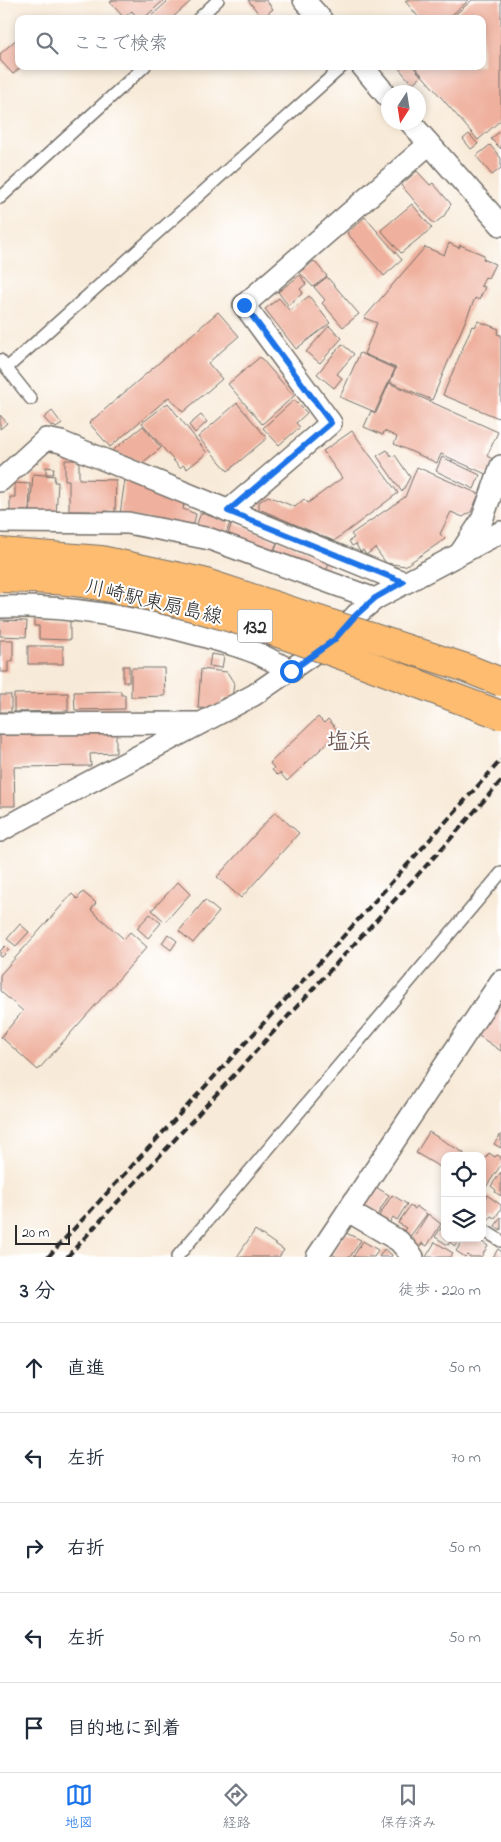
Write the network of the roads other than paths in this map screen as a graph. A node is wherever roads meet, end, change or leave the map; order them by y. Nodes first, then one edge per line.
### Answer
1 (218, 0) edge
2 (304, 0) edge
3 (202, 15) edge
4 (317, 15) edge
5 (141, 70) edge
6 (338, 70) edge
7 (365, 70) edge
8 (381, 89) edge
9 (417, 130) edge
10 (429, 144) junction
11 (0, 198) edge
12 (501, 225) edge
13 (3, 364) edge
14 (31, 400) dead end
15 (501, 466) edge
16 (0, 481) edge
17 (228, 511) junction
18 (0, 522) edge
19 (501, 532) edge
20 (0, 552) edge
21 (461, 553) junction
22 (0, 578) edge
23 (403, 582) junction
24 (375, 598) junction
25 (0, 607) edge
26 (291, 671) junction
27 (501, 682) edge
28 (501, 715) edge
29 (200, 723) junction
30 (0, 724) edge
31 (0, 831) edge
32 (501, 873) edge
33 (501, 981) edge
34 (348, 1211) junction
35 (486, 1232) edge
36 (501, 1241) edge
37 (177, 1257) edge
38 (317, 1257) edge
39 (413, 1257) edge

1 - 3 lane
2 - 4 street
5 - 11 lane
6 - 13 lane
7 - 8 street
9 - 10 street
10 - 12 street
10 - 17 street
13 - 14 lane
15 - 21 street
16 - 17 street
17 - 23 street
18 - 24 street
19 - 21 street
20 - 27 highway, 川崎駅東扇島線 / 132, bridge
21 - 23 street
22 - 28 highway, 川崎駅東扇島線 / 132, bridge
23 - 24 street
24 - 26 street
25 - 26 street
26 - 29 street
29 - 30 street
29 - 31 street
32 - 37 lane
33 - 34 street
34 - 38 street
34 - 39 street
35 - 36 lane

